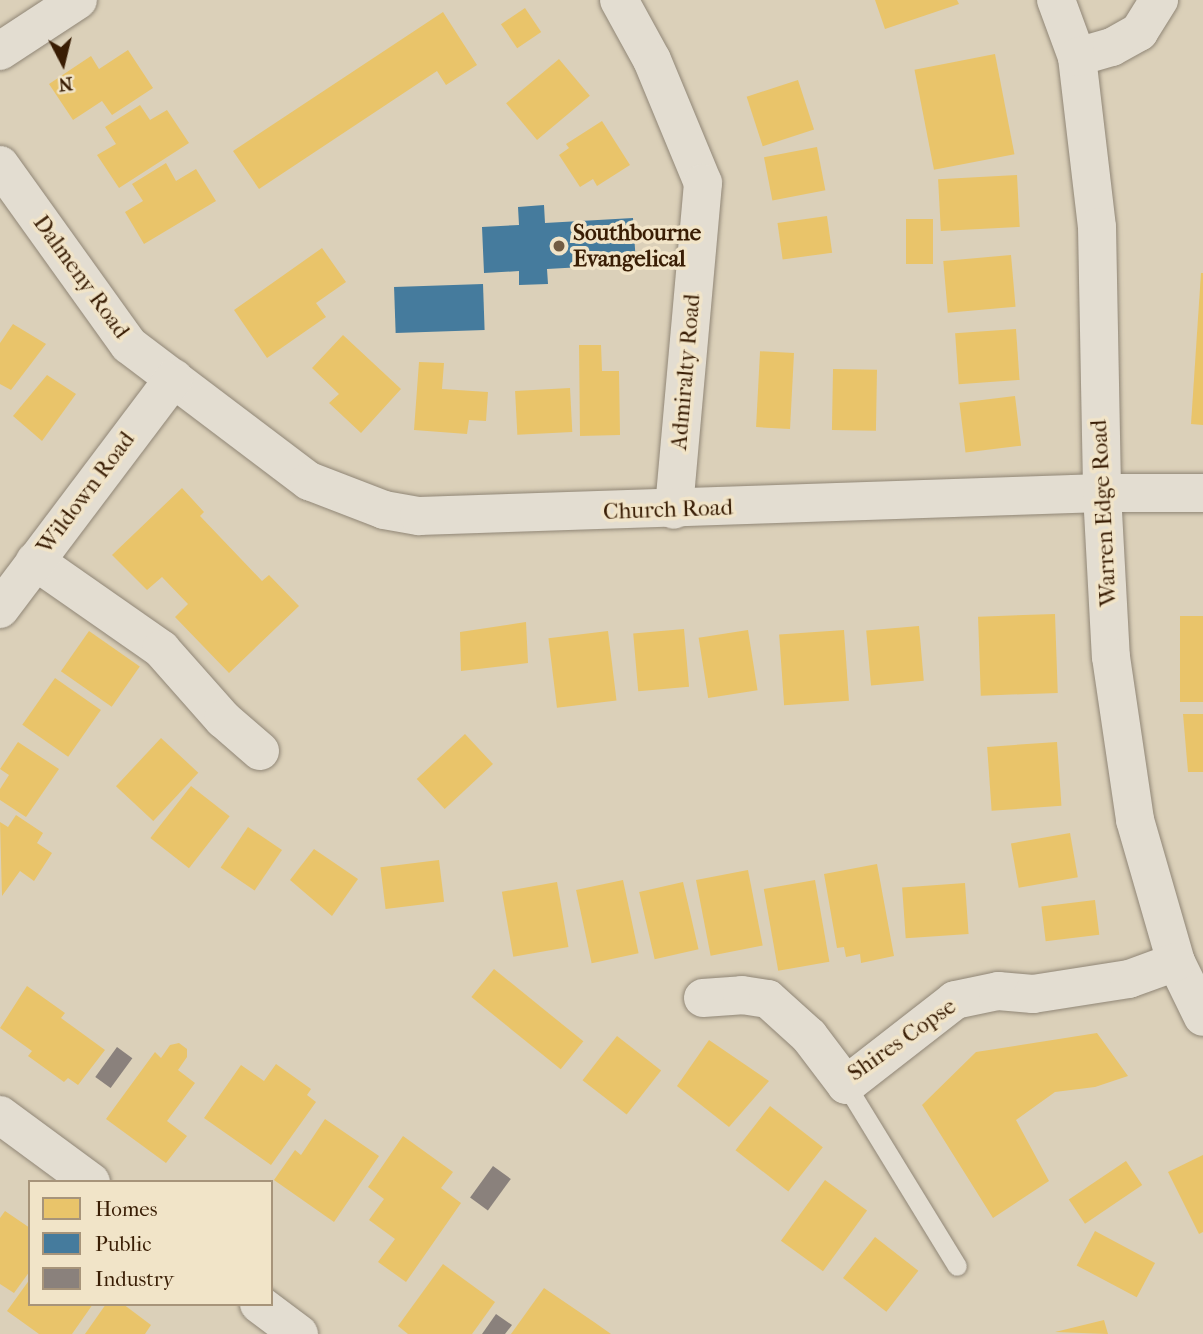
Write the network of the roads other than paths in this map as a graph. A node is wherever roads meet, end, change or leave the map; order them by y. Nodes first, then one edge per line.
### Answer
1 (78, 0) edge
2 (619, 0) edge
3 (1056, 0) edge
4 (1158, 0) edge
5 (0, 51) edge
6 (1077, 57) junction
7 (0, 165) edge
8 (174, 378) junction
9 (1102, 493) junction
10 (1203, 493) edge
11 (674, 510) junction
12 (35, 561) junction
13 (0, 609) edge
14 (260, 751) dead end
15 (1176, 962) junction
16 (703, 998) dead end
17 (1203, 1017) edge
18 (846, 1085) junction
19 (0, 1115) edge
20 (88, 1180) edge
21 (957, 1266) dead end
22 (262, 1306) edge
23 (299, 1334) edge

1 - 5 street
2 - 11 street, Admiralty Road
3 - 6 street, Warren Edge Road
4 - 6 street
6 - 9 street, Warren Edge Road
7 - 8 street, Dalmeny Road
8 - 11 street, Church Road
8 - 12 street, Wildown Road
9 - 10 street, Church Road
9 - 11 street, Church Road
9 - 15 street, Warren Edge Road
12 - 13 street, Wildown Road
12 - 14 street
15 - 17 street, Warren Edge Road
15 - 18 street, Shires Copse
16 - 18 street, Shires Copse
18 - 21 lane
19 - 20 street
22 - 23 street

